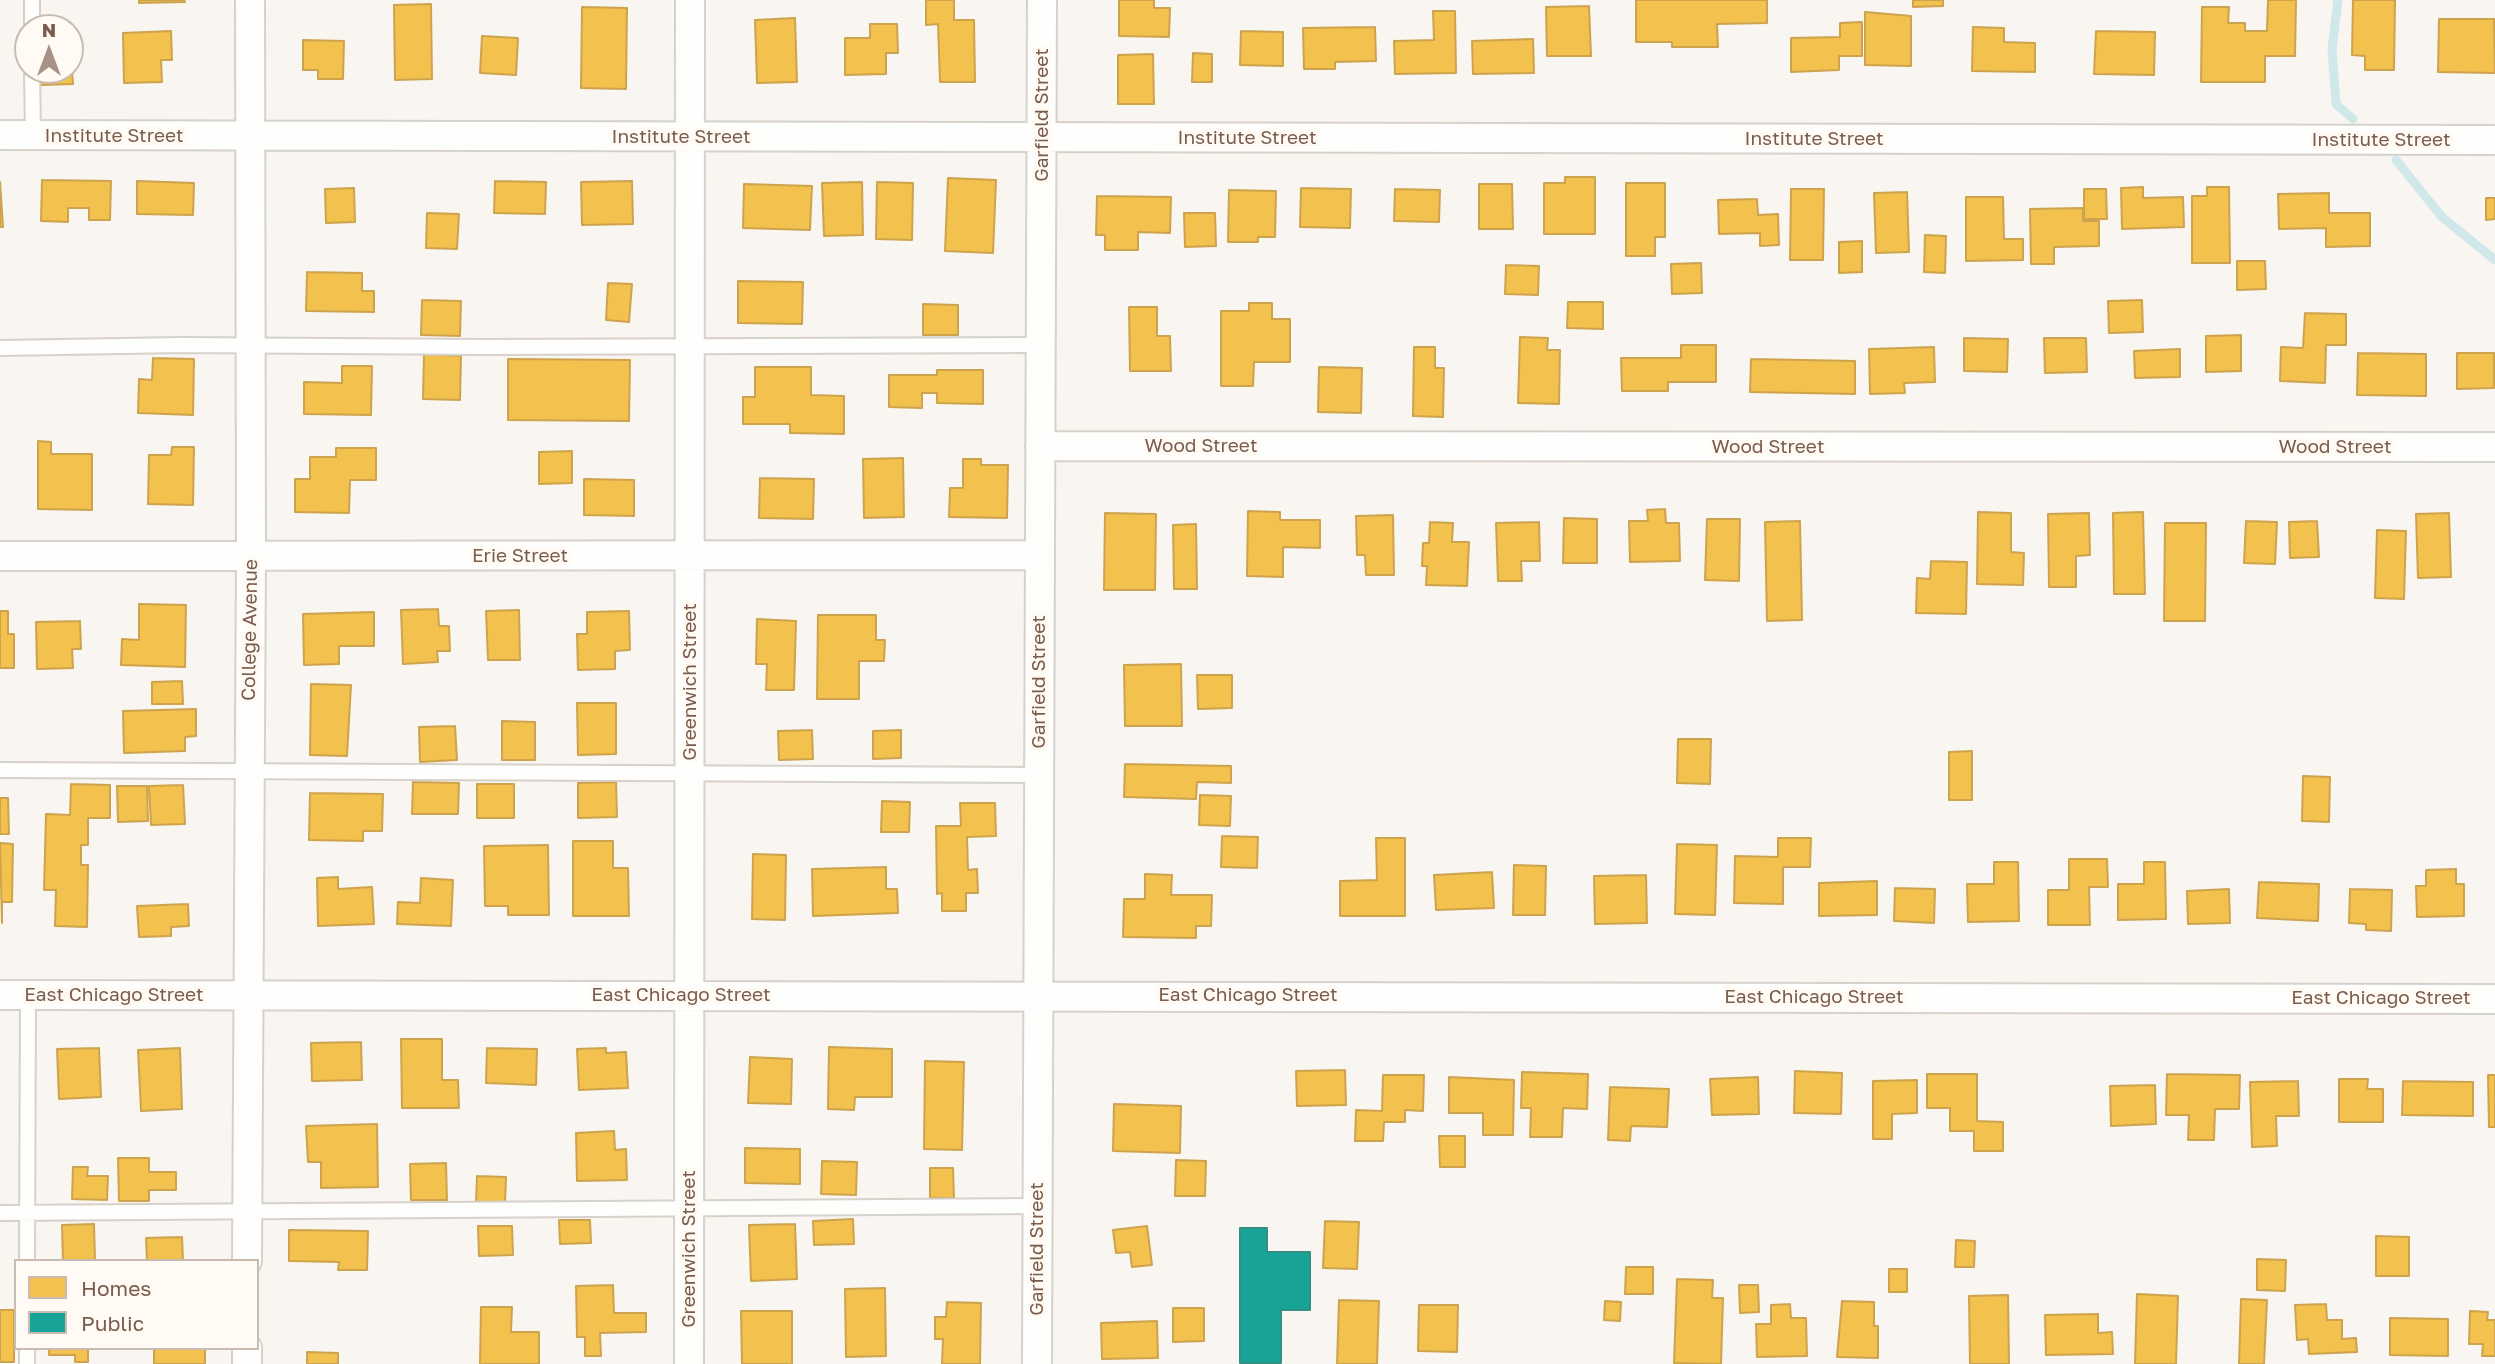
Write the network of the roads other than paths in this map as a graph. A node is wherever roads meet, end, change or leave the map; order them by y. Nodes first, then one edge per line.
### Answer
1 (250, 0) edge
2 (690, 0) edge
3 (1042, 0) edge
4 (32, 84) edge
5 (0, 135) edge
6 (33, 135) junction
7 (251, 136) junction
8 (690, 137) junction
9 (1041, 137) junction
10 (2495, 140) edge
11 (1041, 345) junction
12 (251, 346) junction
13 (690, 346) junction
14 (0, 348) edge
15 (1040, 446) junction
16 (2495, 447) edge
17 (690, 555) junction
18 (1040, 555) junction
19 (0, 556) edge
20 (251, 556) junction
21 (0, 770) edge
22 (248, 770) junction
23 (690, 774) junction
24 (1039, 775) junction
25 (0, 995) edge
26 (28, 995) junction
27 (249, 995) junction
28 (689, 995) junction
29 (1038, 995) junction
30 (2495, 999) edge
31 (1037, 1206) junction
32 (689, 1208) junction
33 (247, 1210) junction
34 (0, 1213) edge
35 (28, 1213) junction
36 (27, 1259) edge
37 (247, 1259) edge
38 (689, 1364) edge
39 (1037, 1364) edge

1 - 7 street, College Avenue
2 - 8 street, Greenwich Street
3 - 9 street, Garfield Street
4 - 6 lane
5 - 6 street, Institute Street
6 - 7 street, Institute Street
7 - 8 street, Institute Street
7 - 12 street, College Avenue
8 - 9 street, Institute Street
8 - 13 street, Greenwich Street
9 - 10 street, Institute Street
9 - 11 street, Garfield Street
11 - 13 lane
11 - 15 street, Garfield Street
12 - 13 lane
12 - 14 lane
12 - 20 street, College Avenue
13 - 17 street, Greenwich Street
15 - 16 street, Wood Street
15 - 18 street, Garfield Street
17 - 18 street, Erie Street
17 - 20 street, Erie Street
17 - 23 street, Greenwich Street
18 - 24 street, Garfield Street
19 - 20 street, Erie Street
20 - 22 street, College Avenue
21 - 22 lane
22 - 23 lane
22 - 27 street, College Avenue
23 - 24 lane
23 - 28 street, Greenwich Street
24 - 29 street, Garfield Street
25 - 26 street, East Chicago Street
26 - 27 street, East Chicago Street
26 - 35 lane
27 - 28 street, East Chicago Street
27 - 33 street, College Avenue
28 - 29 street, East Chicago Street
28 - 32 street, Greenwich Street
29 - 30 street, East Chicago Street
29 - 31 street, Garfield Street
31 - 32 lane
31 - 39 street, Garfield Street
32 - 33 lane
32 - 38 street, Greenwich Street
33 - 35 lane
33 - 37 street, College Avenue
34 - 35 lane
35 - 36 lane

